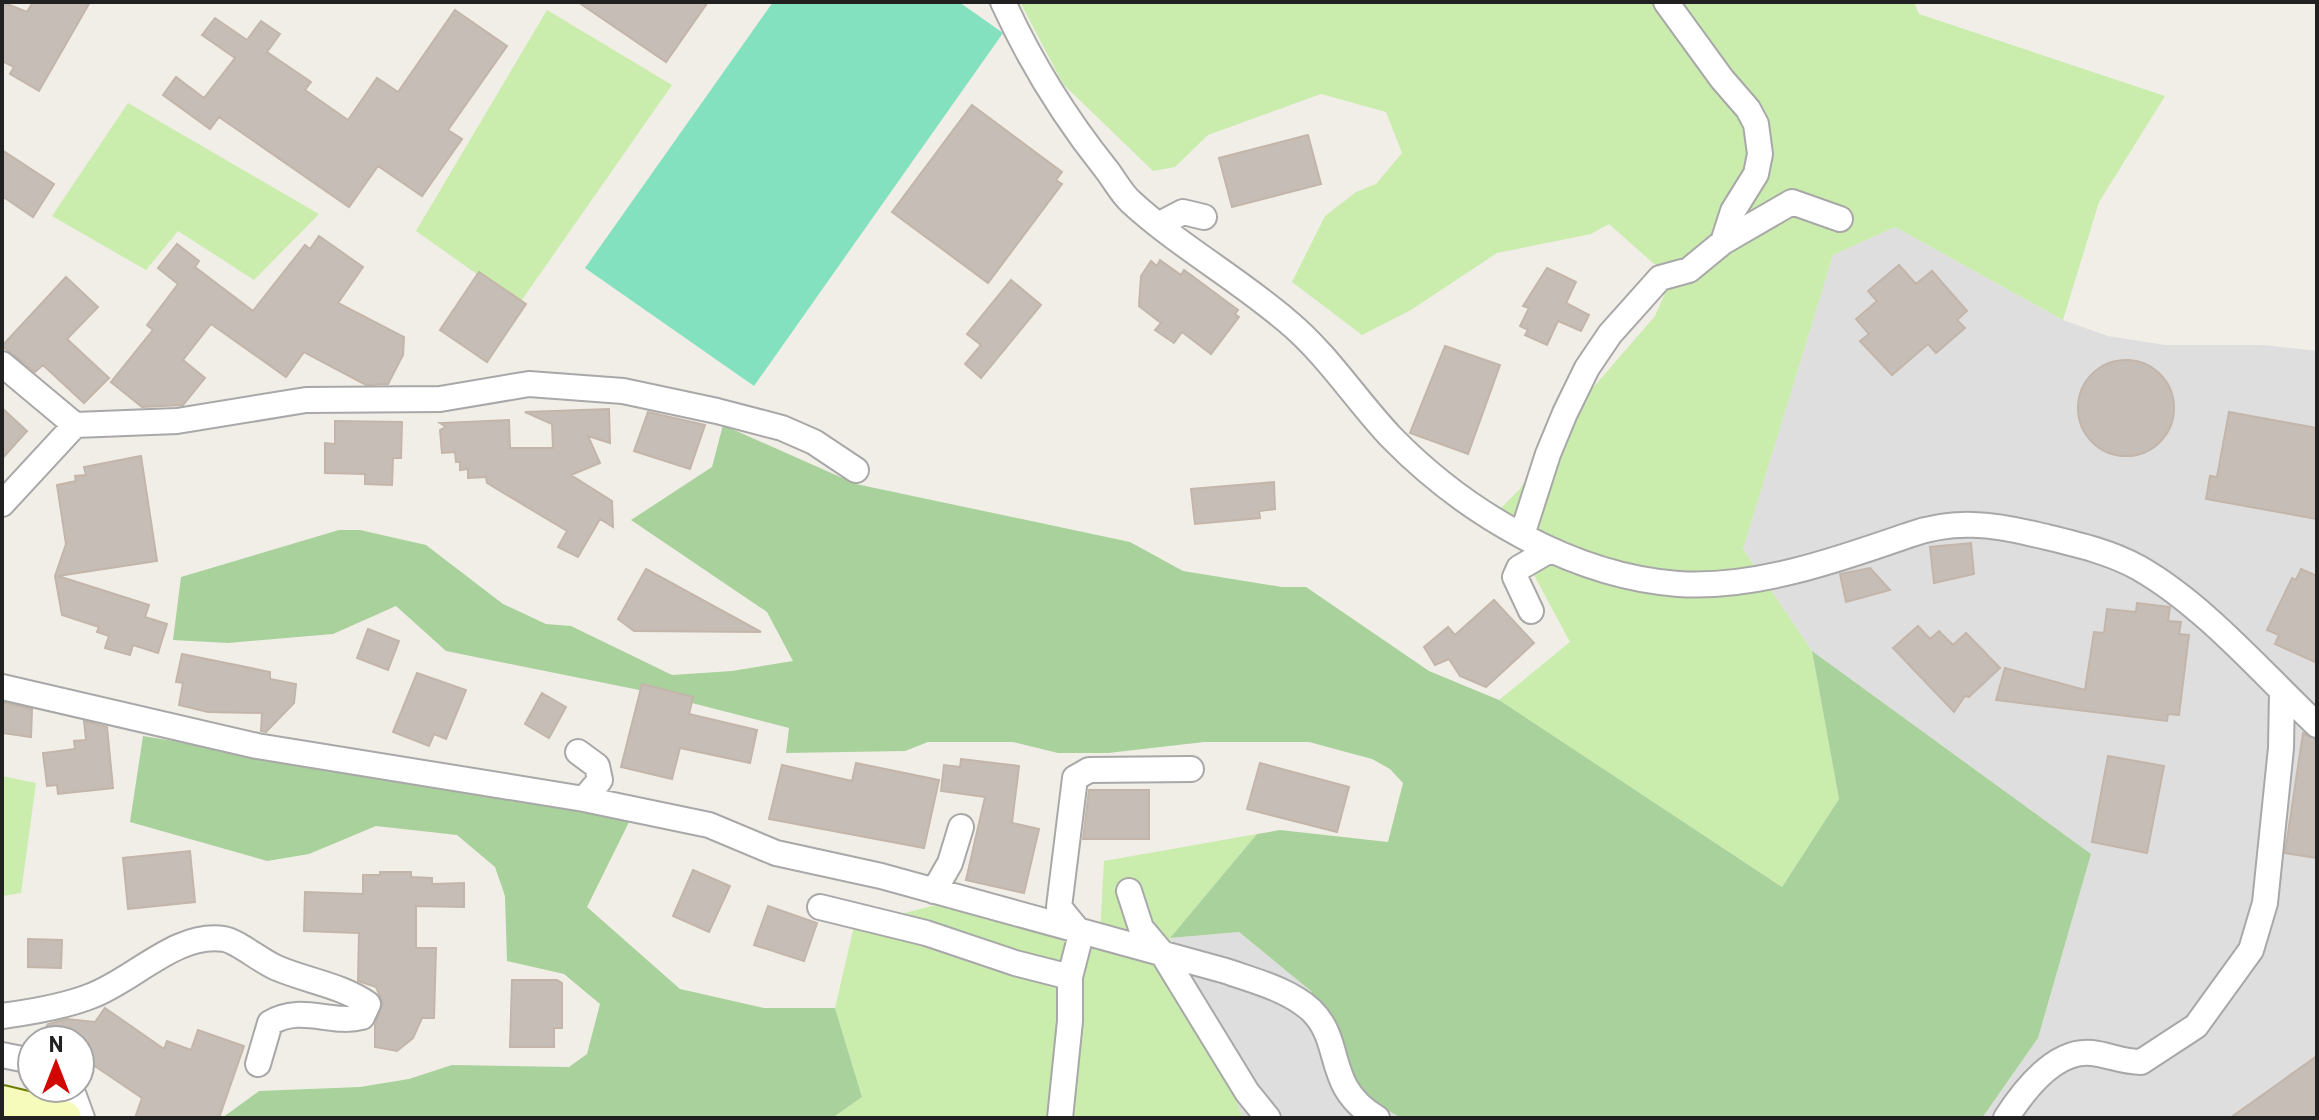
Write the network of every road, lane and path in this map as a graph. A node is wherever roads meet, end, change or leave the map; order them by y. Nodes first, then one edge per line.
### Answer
1 (1003, 2) edge
2 (1666, 2) edge
3 (1204, 217) dead end
4 (1840, 219) dead end
5 (1160, 224) junction
6 (1723, 242) junction
7 (2, 364) edge
8 (75, 425) junction
9 (856, 470) dead end
10 (2, 504) edge
11 (1522, 535) junction
12 (1550, 550) junction
13 (1531, 611) dead end
14 (2, 687) edge
15 (2282, 692) junction
16 (2317, 725) edge
17 (578, 752) dead end
18 (1191, 769) dead end
19 (584, 799) junction
20 (961, 827) dead end
21 (934, 891) junction
22 (1129, 891) dead end
23 (820, 907) dead end
24 (1081, 934) junction
25 (1162, 953) junction
26 (1070, 977) junction
27 (2, 1016) edge
28 (258, 1064) dead end
29 (2, 1103) edge
30 (64, 1118) edge
31 (1060, 1118) edge
32 (1268, 1118) edge
33 (1377, 1118) edge
34 (2006, 1118) edge

1 - 5 street
2 - 6 street
3 - 5 street
4 - 6 street
5 - 11 street
6 - 11 street
7 - 8 street
8 - 9 street
8 - 10 street
11 - 12 street
12 - 13 street
12 - 15 street
14 - 19 street
15 - 16 street
15 - 34 street
17 - 19 street
18 - 24 street
19 - 21 street
20 - 21 street
21 - 24 street
22 - 25 street
23 - 26 street
24 - 25 street
24 - 26 street
25 - 32 street
25 - 33 street
26 - 31 street
27 - 28 street
29 - 30 street

